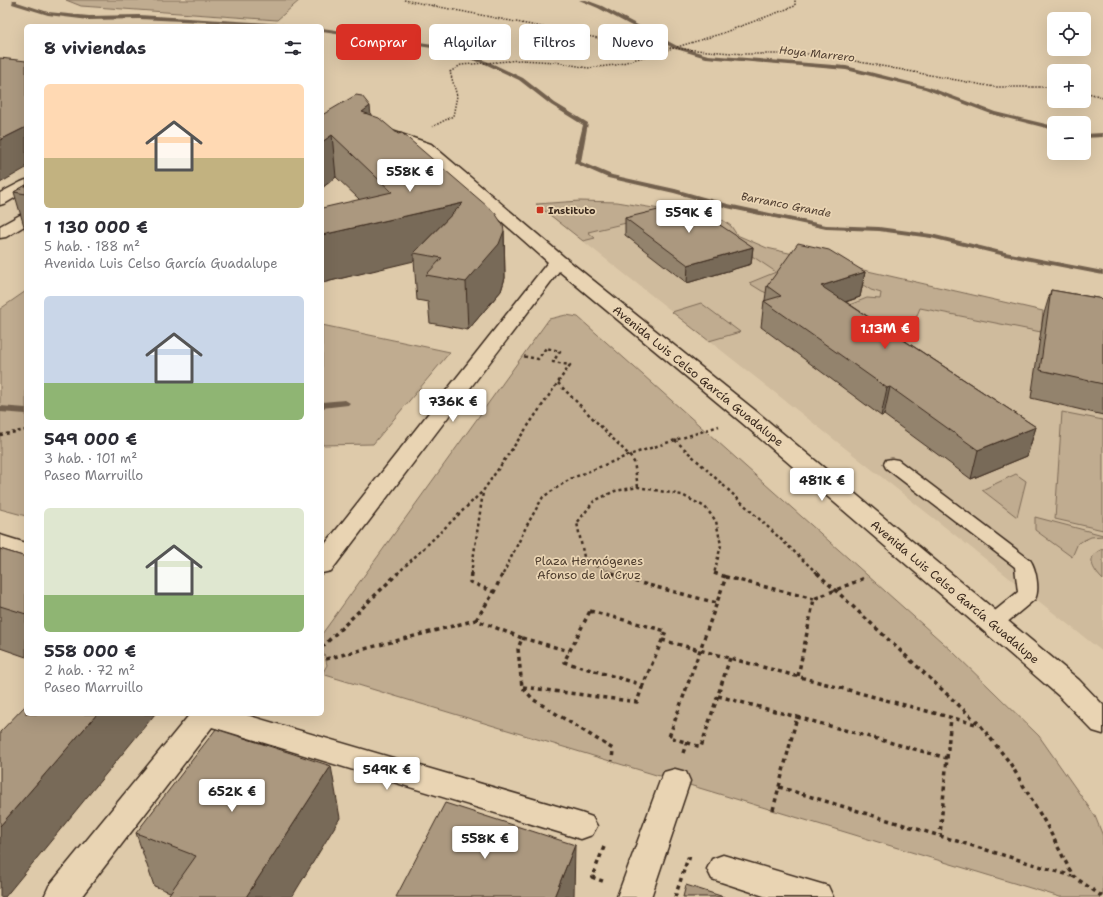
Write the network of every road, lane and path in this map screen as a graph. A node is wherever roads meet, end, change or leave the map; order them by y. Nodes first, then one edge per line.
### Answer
1 (404, 0) edge
2 (795, 0) edge
3 (675, 47) junction
4 (1047, 87) edge
5 (1091, 94) edge
6 (1103, 97) edge
7 (368, 130) edge
8 (426, 130) dead end
9 (24, 186) edge
10 (0, 200) edge
11 (24, 219) edge
12 (0, 233) edge
13 (558, 261) junction
14 (522, 356) dead end
15 (558, 383) junction
16 (749, 417) junction
17 (24, 430) edge
18 (0, 435) edge
19 (675, 440) junction
20 (629, 454) junction
21 (892, 464) dead end
22 (638, 487) junction
23 (483, 491) junction
24 (0, 543) edge
25 (24, 550) edge
26 (324, 562) edge
27 (726, 577) junction
28 (867, 577) dead end
29 (836, 590) junction
30 (494, 592) junction
31 (814, 599) junction
32 (716, 603) junction
33 (476, 620) junction
34 (992, 624) junction
35 (522, 638) junction
36 (662, 640) junction
37 (324, 645) edge
38 (699, 650) junction
39 (569, 651) junction
40 (730, 658) junction
41 (326, 659) dead end
42 (798, 676) junction
43 (643, 685) junction
44 (522, 687) junction
45 (718, 696) junction
46 (203, 716) edge
47 (212, 716) edge
48 (797, 717) junction
49 (951, 718) junction
50 (1103, 723) edge
51 (980, 725) junction
52 (947, 758) junction
53 (612, 761) dead end
54 (675, 781) dead end
55 (779, 787) junction
56 (773, 810) dead end
57 (581, 826) dead end
58 (940, 835) junction
59 (723, 869) dead end
60 (1073, 876) junction
61 (1103, 896) edge
62 (61, 897) edge
63 (634, 897) edge
64 (816, 897) edge

1 - 3 path
2 - 3 path
3 - 4 path
3 - 8 path
5 - 6 path
7 - 13 street, Avenida Luis Celso García Guadalupe
9 - 10 street
11 - 12 street
13 - 16 street, Avenida Luis Celso García Guadalupe
13 - 26 street
14 - 15 path
15 - 20 path
15 - 23 path
16 - 19 path
16 - 34 street, Avenida Luis Celso García Guadalupe
17 - 18 path
19 - 20 path
19 - 29 path
20 - 22 path
20 - 30 path
21 - 34 lane
22 - 27 path
22 - 32 path
23 - 30 path
23 - 37 path
24 - 25 street
27 - 31 path
27 - 32 path
28 - 29 path
29 - 31 path
29 - 51 path
30 - 33 path
31 - 42 path
32 - 38 path
33 - 35 path
33 - 41 path
34 - 50 street, Avenida Luis Celso García Guadalupe
35 - 39 path
35 - 44 path
36 - 38 path
36 - 39 path
36 - 43 path
38 - 40 path
38 - 45 path
39 - 43 path
40 - 42 path
40 - 45 path
42 - 49 path
43 - 44 path
44 - 53 path
45 - 48 path
46 - 62 street
47 - 57 street
48 - 52 path
48 - 55 path
49 - 51 path
49 - 52 path
51 - 60 path
52 - 58 path
54 - 63 street
55 - 56 path
55 - 58 path
58 - 60 path
59 - 64 street
60 - 61 path

